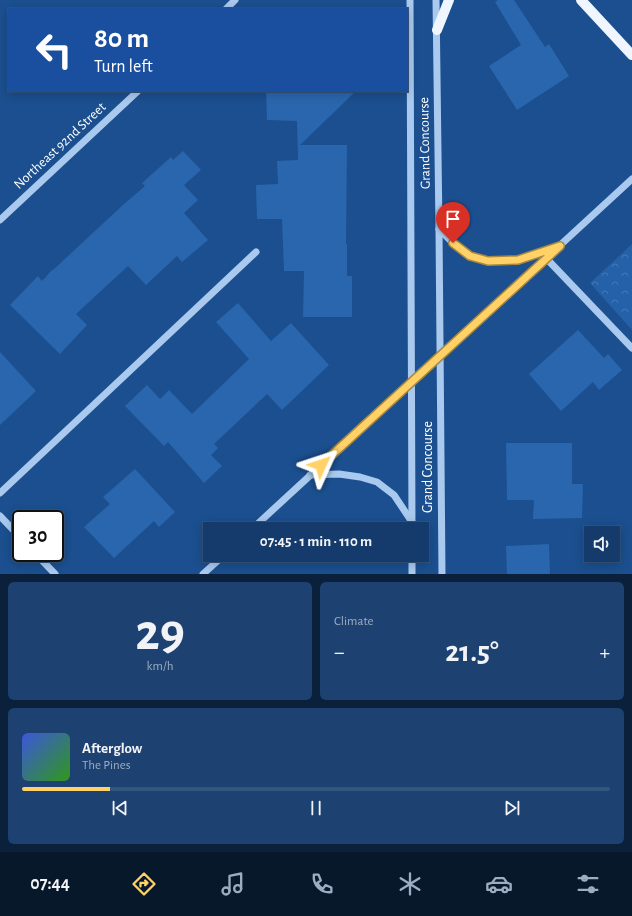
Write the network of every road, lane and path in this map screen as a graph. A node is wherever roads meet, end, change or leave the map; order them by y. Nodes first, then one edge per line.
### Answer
1 (235, 0) edge
2 (410, 0) edge
3 (436, 0) edge
4 (449, 0) edge
5 (581, 0) edge
6 (227, 8) edge
7 (437, 30) junction
8 (632, 55) edge
9 (137, 92) edge
10 (632, 179) edge
11 (0, 220) edge
12 (440, 228) junction
13 (560, 246) junction
14 (256, 252) dead end
15 (546, 258) junction
16 (632, 348) edge
17 (441, 356) junction
18 (412, 383) junction
19 (310, 475) junction
20 (0, 493) edge
21 (0, 516) edge
22 (260, 522) edge
23 (410, 522) edge
24 (412, 522) edge
25 (12, 529) edge
26 (44, 562) edge
27 (216, 562) edge
28 (412, 562) edge
29 (55, 574) edge
30 (203, 574) edge
31 (412, 574) edge
32 (442, 574) edge

1 - 6 street
2 - 18 street, Grand Concourse
3 - 7 street, Grand Concourse
4 - 7 main road
5 - 8 main road
7 - 12 street, Grand Concourse
9 - 11 street, Northeast 92nd Street
10 - 13 street
12 - 13 street
12 - 17 street, Grand Concourse
13 - 15 street
14 - 20 street
15 - 16 street
15 - 17 street
17 - 18 street
17 - 32 street, Grand Concourse
18 - 19 street
18 - 24 street, Grand Concourse
19 - 22 street
19 - 23 street
21 - 25 street
26 - 29 street
27 - 30 street
28 - 31 street

